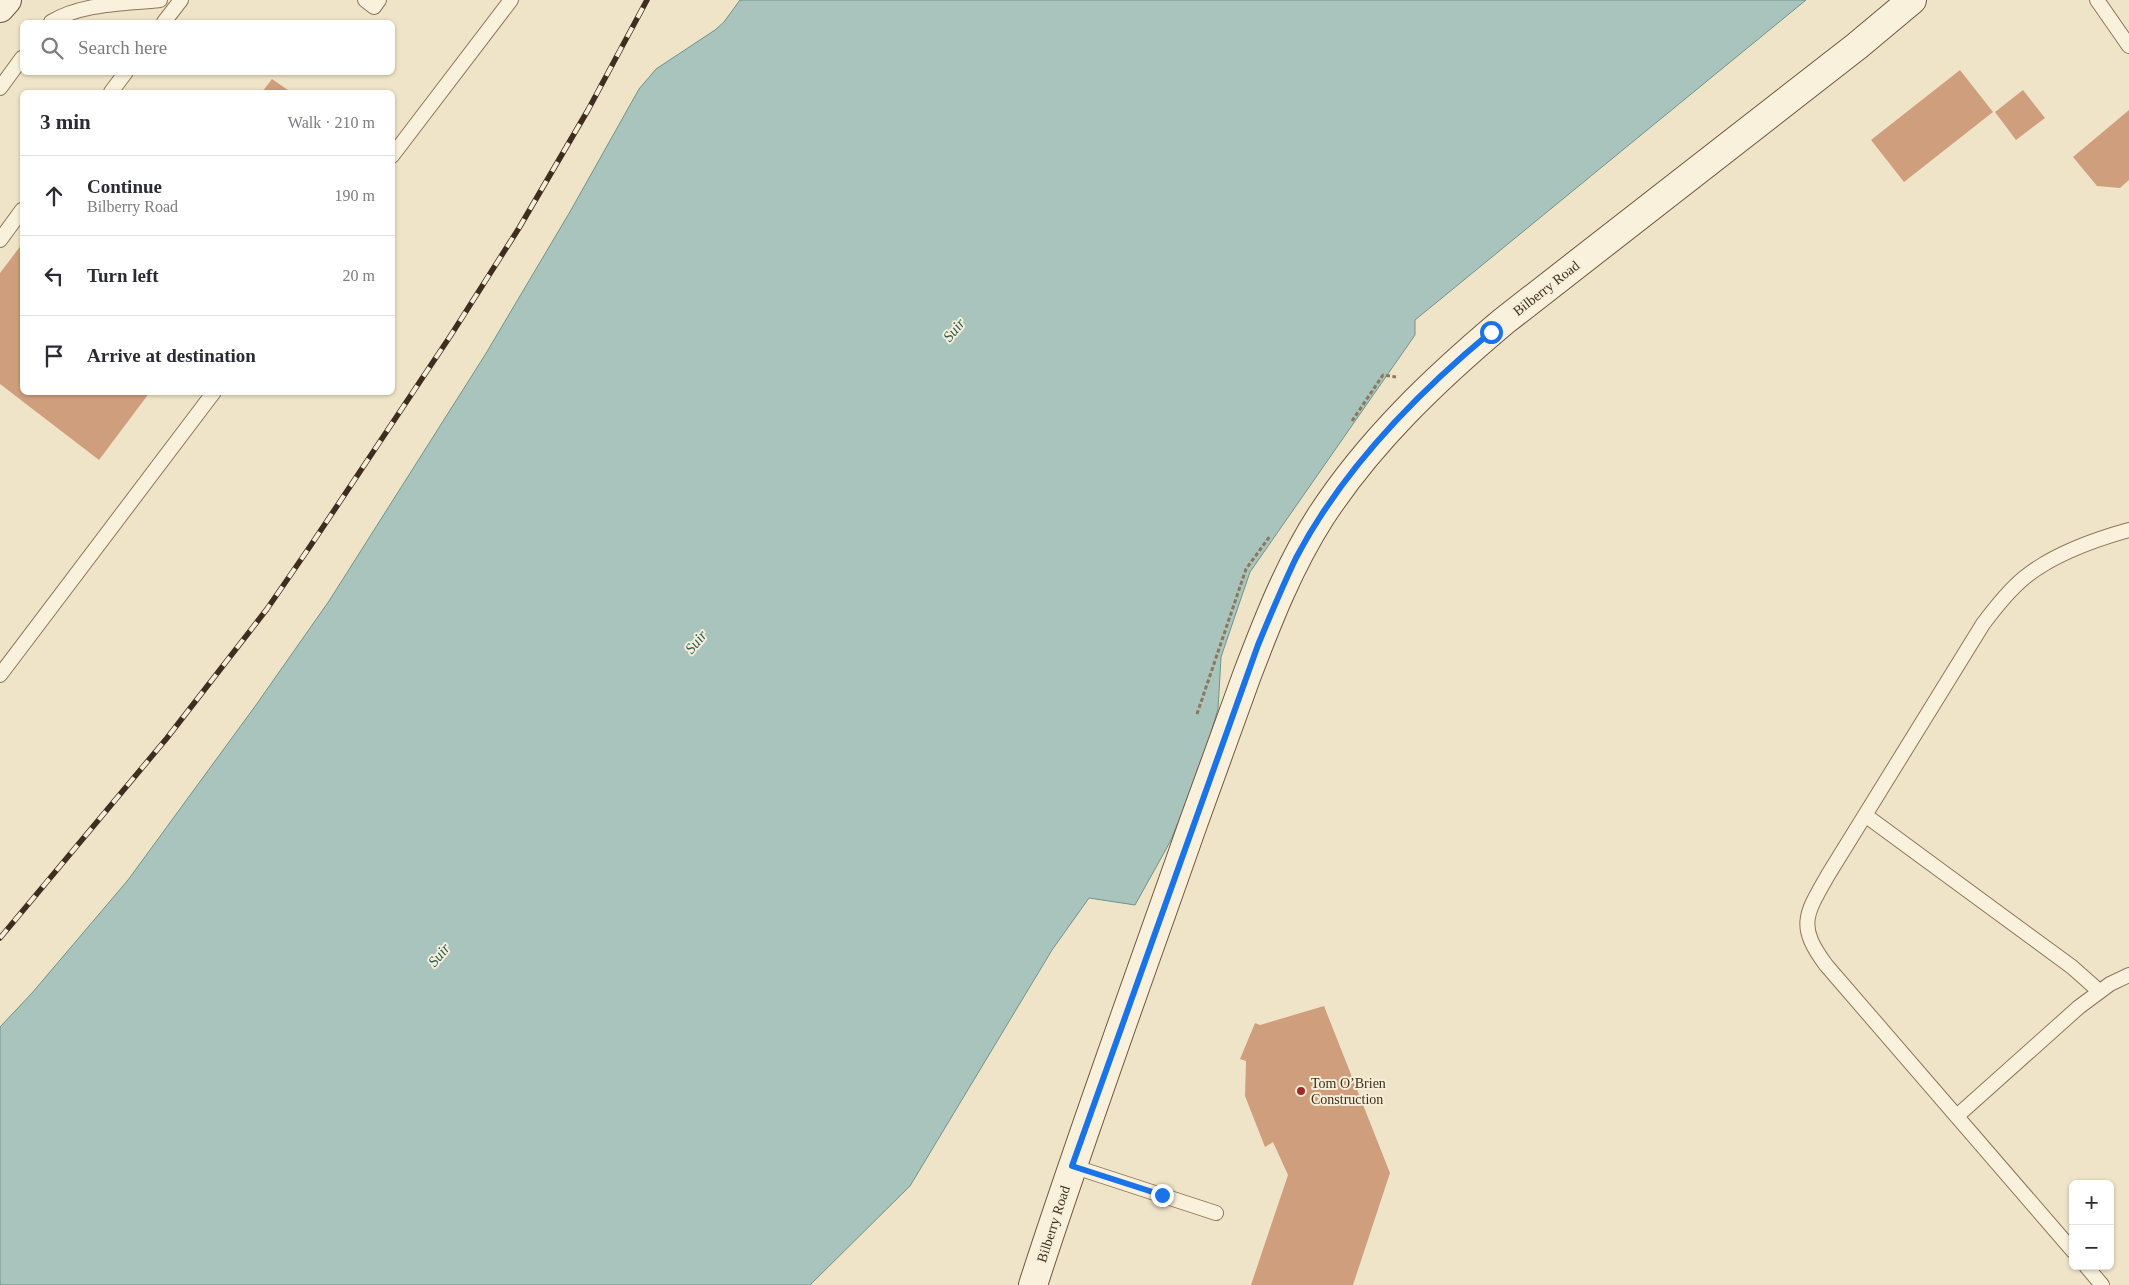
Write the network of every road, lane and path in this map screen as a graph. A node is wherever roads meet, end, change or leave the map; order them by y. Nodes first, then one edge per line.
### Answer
1 (7, 0) edge
2 (160, 0) edge
3 (181, 0) edge
4 (364, 0) edge
5 (379, 0) edge
6 (511, 0) edge
7 (1912, 0) edge
8 (2097, 0) edge
9 (0, 8) edge
10 (55, 20) edge
11 (166, 20) edge
12 (2129, 46) edge
13 (20, 61) edge
14 (124, 75) edge
15 (0, 88) edge
16 (112, 90) edge
17 (395, 152) edge
18 (20, 213) edge
19 (0, 240) edge
20 (212, 395) edge
21 (2129, 530) edge
22 (0, 675) edge
23 (1865, 815) junction
24 (2129, 975) edge
25 (2099, 991) junction
26 (1957, 1116) junction
27 (1072, 1166) junction
28 (1216, 1213) dead end
29 (2069, 1245) edge
30 (2089, 1270) edge
31 (1033, 1285) edge
32 (2102, 1285) edge

1 - 9 street
2 - 10 lane
3 - 11 lane
4 - 5 lane
6 - 17 lane
7 - 27 street, Bilberry Road
8 - 12 lane
13 - 15 lane
14 - 16 lane
18 - 19 lane
20 - 22 lane
21 - 23 lane
23 - 25 lane
23 - 26 lane
24 - 25 lane
25 - 26 lane
26 - 29 lane
27 - 28 lane
27 - 31 street, Bilberry Road
30 - 32 lane

